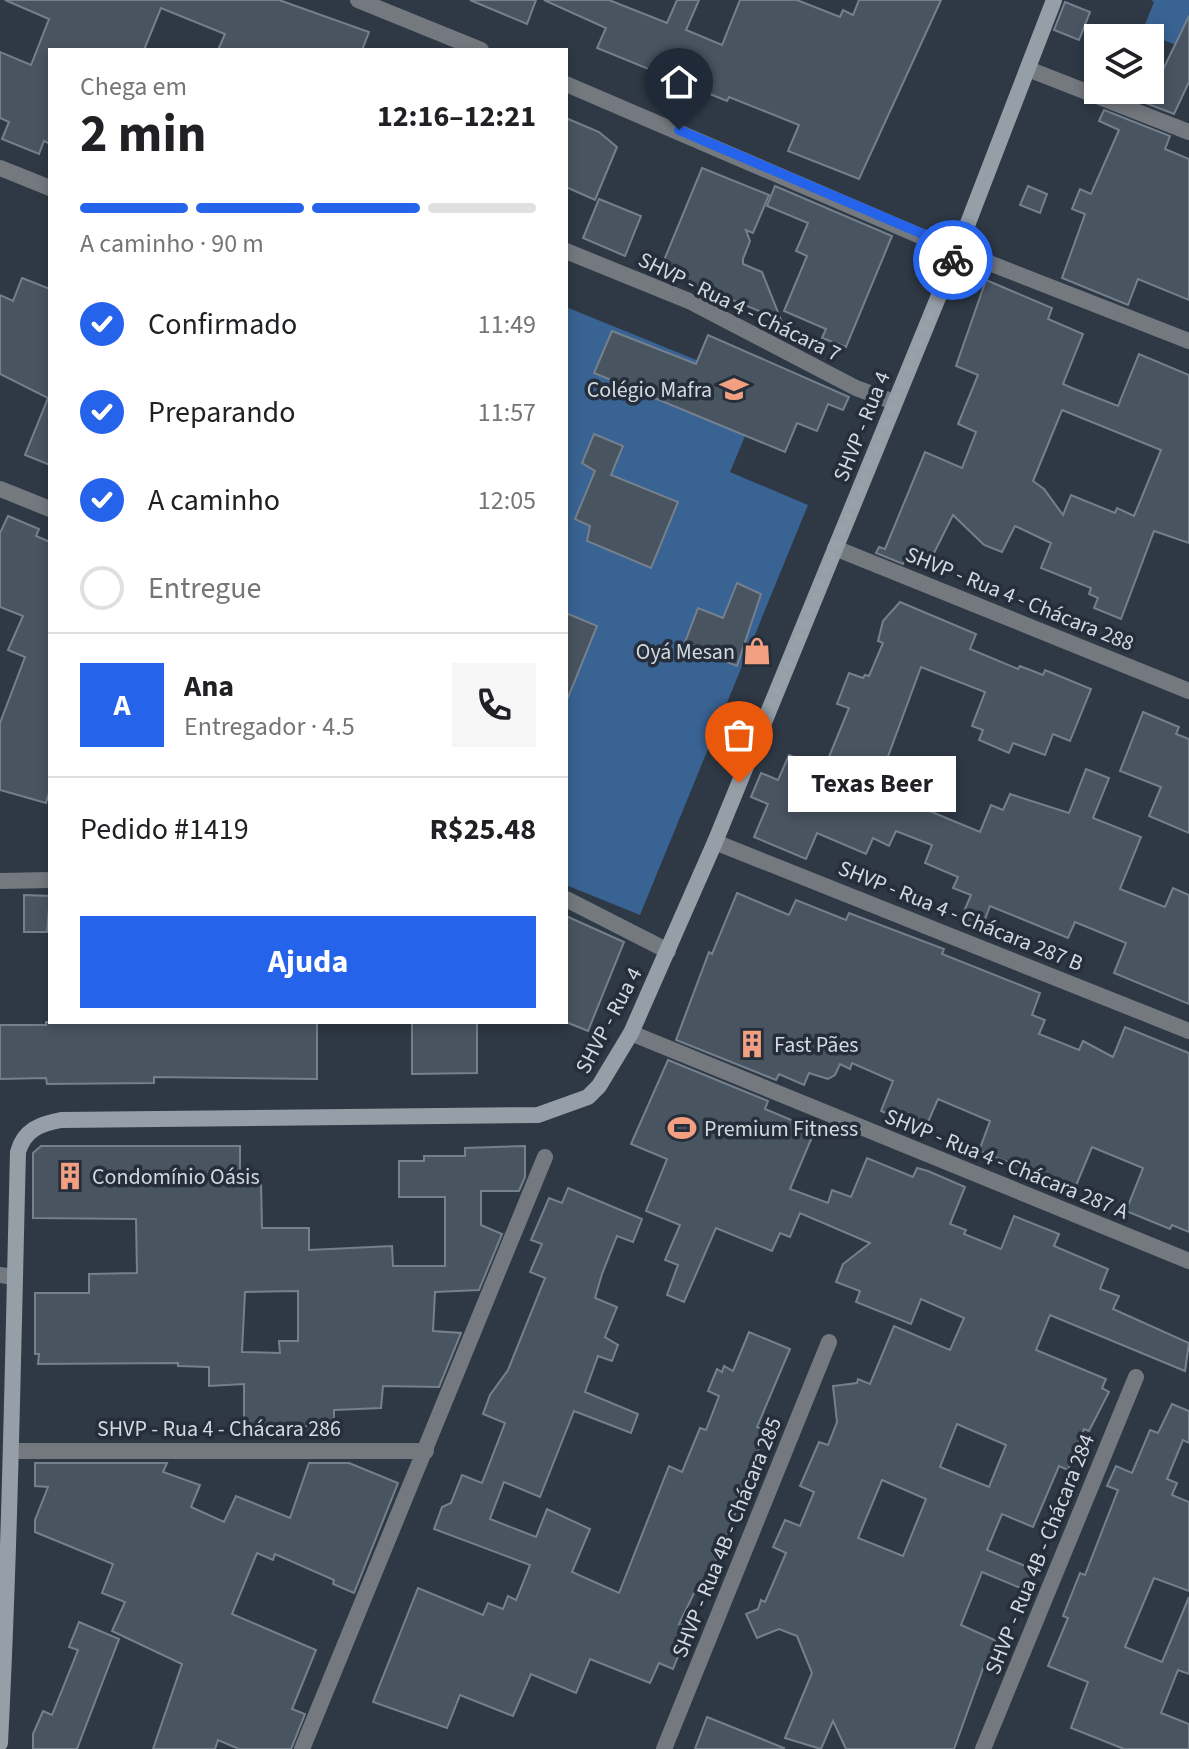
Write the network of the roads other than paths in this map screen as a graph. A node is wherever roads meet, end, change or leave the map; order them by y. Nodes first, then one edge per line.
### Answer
1 (358, 0) edge
2 (1054, 0) edge
3 (476, 48) edge
4 (1028, 69) junction
5 (568, 85) edge
6 (1189, 132) edge
7 (0, 168) edge
8 (48, 187) edge
9 (958, 249) junction
10 (568, 252) edge
11 (1189, 341) edge
12 (894, 402) junction
13 (0, 489) edge
14 (48, 508) edge
15 (835, 548) junction
16 (1189, 691) edge
17 (715, 842) junction
18 (48, 880) edge
19 (0, 881) edge
20 (568, 900) edge
21 (668, 951) junction
22 (1189, 1031) edge
23 (631, 1033) junction
24 (545, 1157) dead end
25 (1189, 1261) edge
26 (7, 1276) edge
27 (829, 1342) dead end
28 (1136, 1377) dead end
29 (12, 1451) junction
30 (426, 1451) junction
31 (0, 1743) edge
32 (302, 1749) edge
33 (664, 1749) edge
34 (983, 1749) edge

1 - 3 street
2 - 4 street, SHVP - Rua 4
4 - 6 street
4 - 9 street, SHVP - Rua 4
5 - 9 street
7 - 8 street
9 - 11 street
9 - 12 street, SHVP - Rua 4
10 - 12 street, SHVP - Rua 4 - Chácara 7
12 - 15 street, SHVP - Rua 4
13 - 14 street
15 - 16 street, SHVP - Rua 4 - Chácara 288
15 - 17 street, SHVP - Rua 4
17 - 21 street, SHVP - Rua 4
17 - 22 street, SHVP - Rua 4 - Chácara 287 B
18 - 19 street
20 - 21 street
21 - 23 street, SHVP - Rua 4
23 - 25 street, SHVP - Rua 4 - Chácara 287 A
23 - 26 street, SHVP - Rua 4
24 - 30 street
26 - 29 street, SHVP - Rua 4
27 - 33 street, SHVP - Rua 4B - Chácara 285
28 - 34 street, SHVP - Rua 4B - Chácara 284
29 - 30 street, SHVP - Rua 4 - Chácara 286
29 - 31 street, SHVP - Rua 4
30 - 32 street

